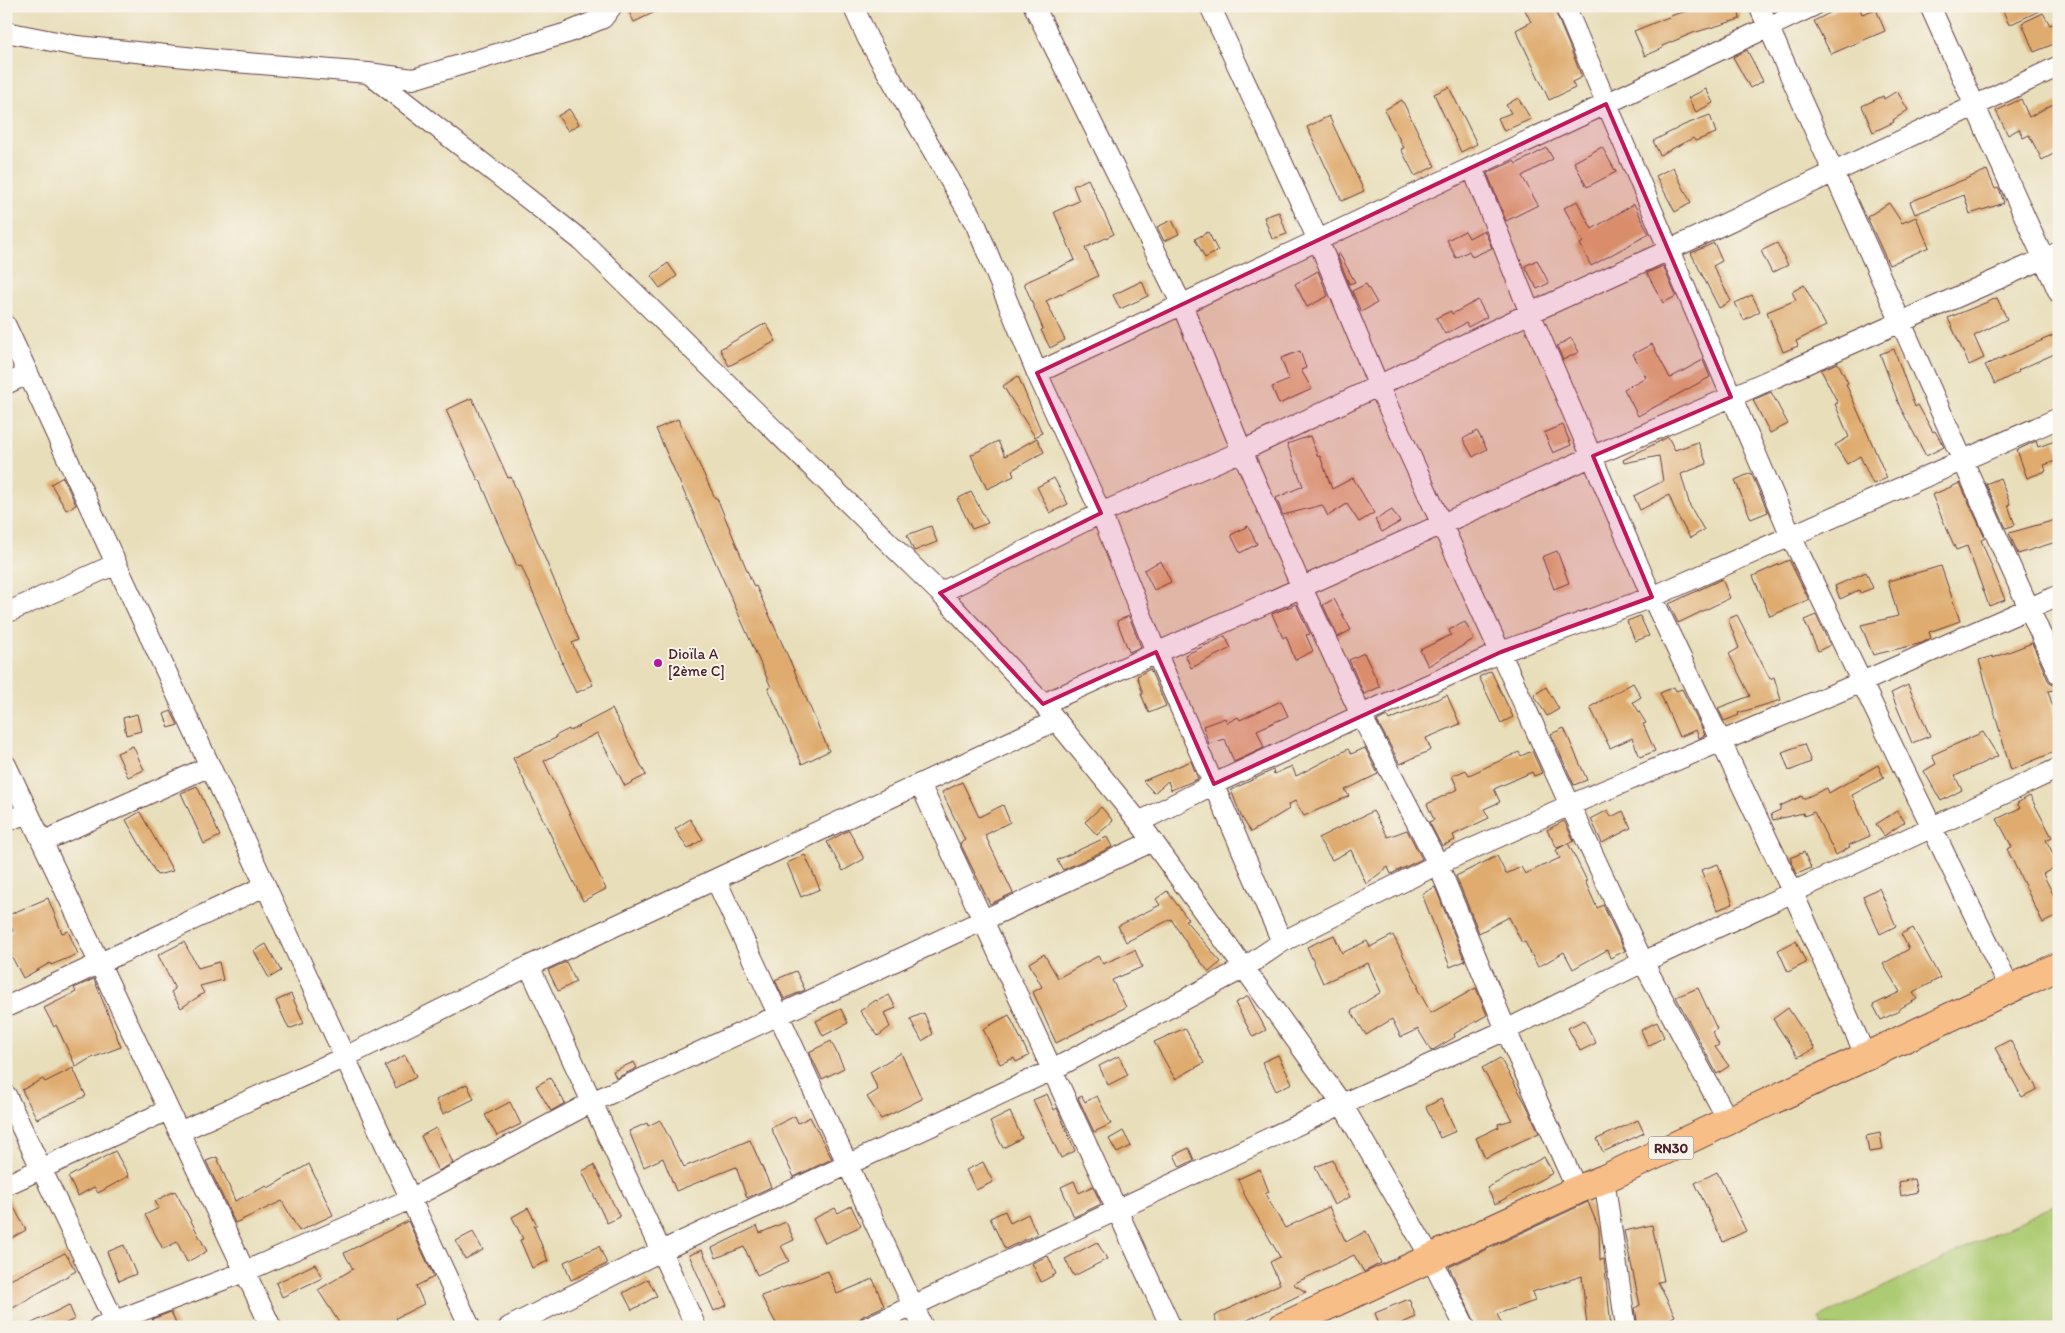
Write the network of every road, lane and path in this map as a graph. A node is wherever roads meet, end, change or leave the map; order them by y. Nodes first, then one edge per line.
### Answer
1 (612, 6) edge
2 (854, 6) edge
3 (1210, 6) edge
4 (1565, 6) edge
5 (1760, 6) edge
6 (1813, 6) edge
7 (1930, 6) edge
8 (1039, 8) edge
9 (1769, 27) junction
10 (6, 32) edge
11 (2059, 66) edge
12 (368, 73) junction
13 (1606, 104) junction
14 (1975, 106) junction
15 (1472, 167) junction
16 (1834, 172) junction
17 (1318, 240) junction
18 (1669, 250) junction
19 (2051, 255) edge
20 (2059, 293) edge
21 (1182, 305) junction
22 (1530, 313) junction
23 (1900, 321) junction
24 (6, 326) edge
25 (1037, 373) junction
26 (28, 374) junction
27 (6, 384) edge
28 (1379, 387) junction
29 (1731, 397) junction
30 (2059, 418) edge
31 (1242, 451) junction
32 (1593, 456) junction
33 (1963, 460) junction
34 (1101, 513) junction
35 (1442, 524) junction
36 (1790, 536) junction
37 (116, 564) junction
38 (1302, 588) junction
39 (940, 593) junction
40 (2059, 595) edge
41 (1652, 597) junction
42 (2029, 608) junction
43 (6, 613) edge
44 (1156, 652) junction
45 (1501, 652) junction
46 (2059, 675) edge
47 (1862, 682) junction
48 (1043, 704) junction
49 (1361, 715) junction
50 (1055, 721) junction
51 (1722, 742) junction
52 (6, 765) edge
53 (210, 766) junction
54 (2059, 768) edge
55 (920, 784) junction
56 (1214, 784) junction
57 (1570, 805) junction
58 (28, 812) junction
59 (6, 822) edge
60 (1139, 822) junction
61 (1932, 828) junction
62 (1153, 841) junction
63 (42, 842) junction
64 (1438, 864) junction
65 (716, 880) junction
66 (266, 886) junction
67 (1793, 893) junction
68 (983, 920) junction
69 (1282, 942) junction
70 (1643, 962) junction
71 (100, 964) junction
72 (529, 966) junction
73 (2059, 966) edge
74 (1244, 968) junction
75 (2010, 989) junction
76 (6, 1007) edge
77 (779, 1016) junction
78 (1506, 1030) junction
79 (345, 1057) junction
80 (1866, 1057) junction
81 (1052, 1070) junction
82 (6, 1095) edge
83 (592, 1102) junction
84 (1342, 1104) junction
85 (168, 1110) junction
86 (1729, 1122) junction
87 (179, 1132) junction
88 (848, 1165) junction
89 (41, 1170) junction
90 (1604, 1179) junction
91 (6, 1184) edge
92 (1577, 1190) junction
93 (410, 1198) junction
94 (1117, 1210) junction
95 (661, 1251) junction
96 (1431, 1258) junction
97 (244, 1272) junction
98 (913, 1306) junction
99 (1309, 1321) edge
100 (110, 1325) edge
101 (270, 1327) edge
102 (470, 1327) edge
103 (509, 1327) edge
104 (696, 1327) edge
105 (868, 1327) edge
106 (923, 1327) edge
107 (1171, 1327) edge
108 (1282, 1327) edge
109 (1465, 1327) edge
110 (1626, 1327) edge

1 - 12 street
2 - 25 street
3 - 17 street
4 - 13 street
5 - 9 street
6 - 9 street
7 - 14 street
8 - 21 street
9 - 13 street
9 - 16 street
10 - 12 street
11 - 14 street
12 - 39 street
13 - 15 street
13 - 18 street
14 - 16 street
14 - 19 street
15 - 17 street
15 - 22 street
16 - 18 street
16 - 23 street
17 - 21 street
17 - 28 street
18 - 22 street
18 - 29 street
19 - 20 street
19 - 23 street
21 - 25 street
21 - 31 street
22 - 28 street
22 - 32 street
23 - 29 street
23 - 33 street
24 - 26 street
25 - 34 street
26 - 27 street
26 - 37 street
28 - 31 street
28 - 35 street
29 - 32 street
29 - 36 street
30 - 33 street
31 - 34 street
31 - 38 street
32 - 35 street
32 - 41 street
33 - 36 street
33 - 42 street
34 - 39 street
34 - 44 street
35 - 38 street
35 - 45 street
36 - 41 street
36 - 47 street
37 - 43 street
37 - 53 street
38 - 44 street
38 - 49 street
39 - 48 street
40 - 42 street
41 - 45 street
41 - 51 street
42 - 46 street
42 - 47 street
44 - 48 street
44 - 56 street
45 - 49 street
45 - 57 street
47 - 51 street
47 - 61 street
48 - 50 street
49 - 56 street
49 - 64 street
50 - 55 street
50 - 60 street
51 - 57 street
51 - 67 street
52 - 58 street
53 - 63 street
53 - 66 street
54 - 61 street
55 - 65 street
55 - 68 street
56 - 60 street
56 - 69 street
57 - 64 street
57 - 70 street
58 - 59 street
58 - 63 street
60 - 62 street
61 - 67 street
61 - 75 street
62 - 68 street
62 - 74 street
63 - 71 street
64 - 69 street
64 - 78 street
65 - 72 street
65 - 77 street
66 - 71 street
66 - 79 street
67 - 70 street
67 - 80 street
68 - 77 street
68 - 81 street
69 - 74 street
70 - 78 street
70 - 86 street
71 - 76 street
71 - 85 street
72 - 79 street
72 - 83 street
73 - 75 main road, RN30
74 - 81 street
74 - 84 street
75 - 80 main road, RN30
77 - 83 street
77 - 88 street
78 - 84 street
78 - 92 street
79 - 87 street
79 - 93 street
80 - 86 main road, RN30
81 - 88 street
81 - 94 street
82 - 89 street
83 - 93 street
83 - 95 street
84 - 94 street
84 - 96 street
85 - 87 street
85 - 89 street
86 - 90 main road, RN30
87 - 97 street
88 - 95 street
88 - 98 street
89 - 91 street
89 - 100 street
90 - 92 main road, RN30
90 - 110 street
92 - 96 main road, RN30
93 - 97 street
93 - 102 street
94 - 98 street
94 - 107 street
95 - 103 street
95 - 104 street
96 - 99 main road, RN30
96 - 109 street
97 - 100 street
97 - 101 street
98 - 105 street
98 - 106 street
99 - 108 main road, RN30

